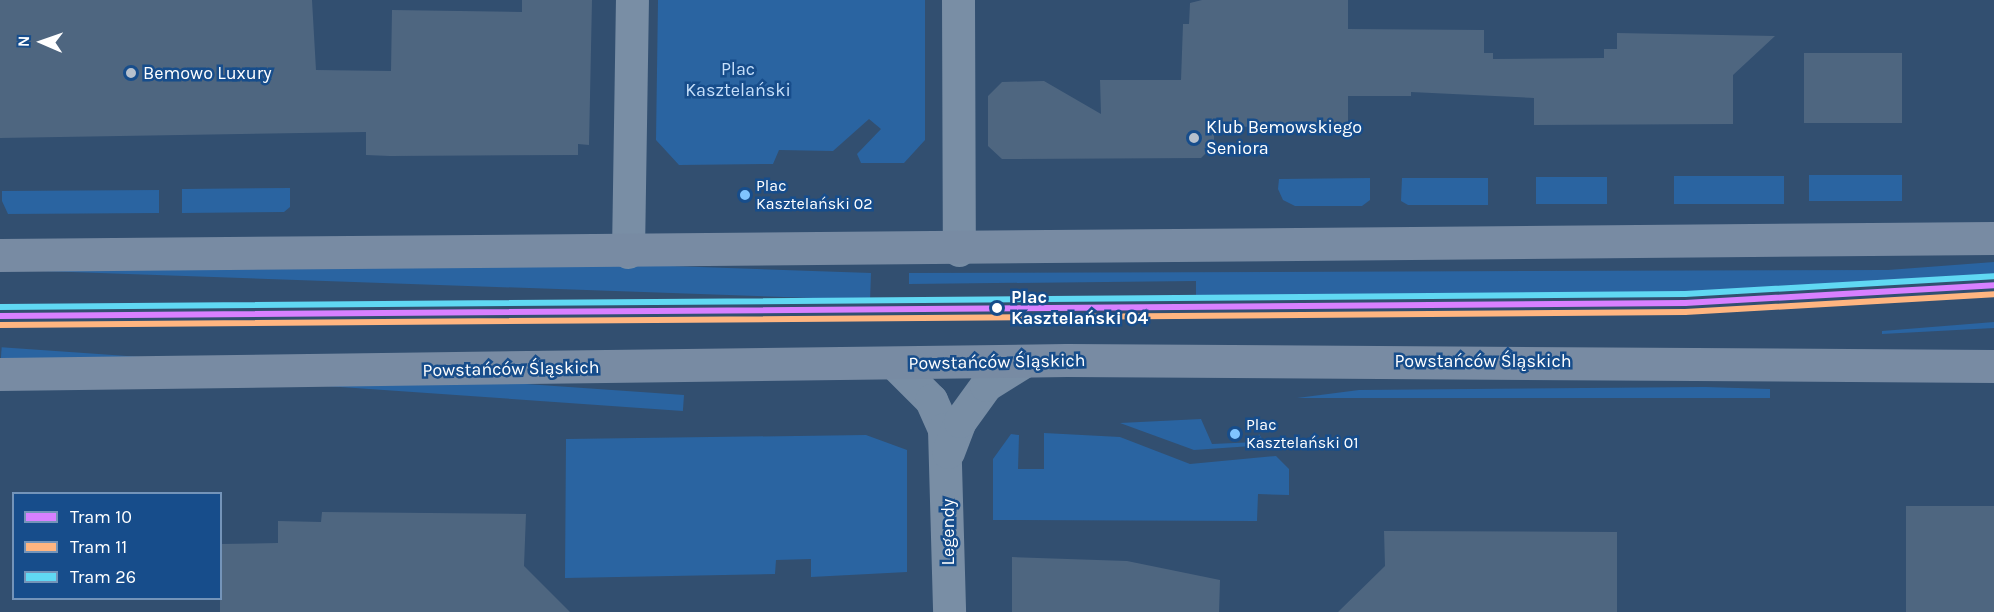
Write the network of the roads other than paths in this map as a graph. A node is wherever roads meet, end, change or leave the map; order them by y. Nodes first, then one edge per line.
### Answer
1 (632, 0) edge
2 (958, 0) edge
3 (1994, 238) edge
4 (959, 250) junction
5 (628, 252) junction
6 (0, 255) edge
7 (1023, 362) junction
8 (895, 364) junction
9 (1994, 366) edge
10 (0, 374) edge
11 (948, 452) junction
12 (949, 612) edge

1 - 5 street
2 - 4 street
3 - 4 main road
4 - 5 main road
5 - 6 main road
7 - 8 main road, Powstańców Śląskich
7 - 9 main road, Powstańców Śląskich
7 - 11 street, Legendy
8 - 10 main road, Powstańców Śląskich
8 - 11 street, Legendy
11 - 12 street, Legendy

